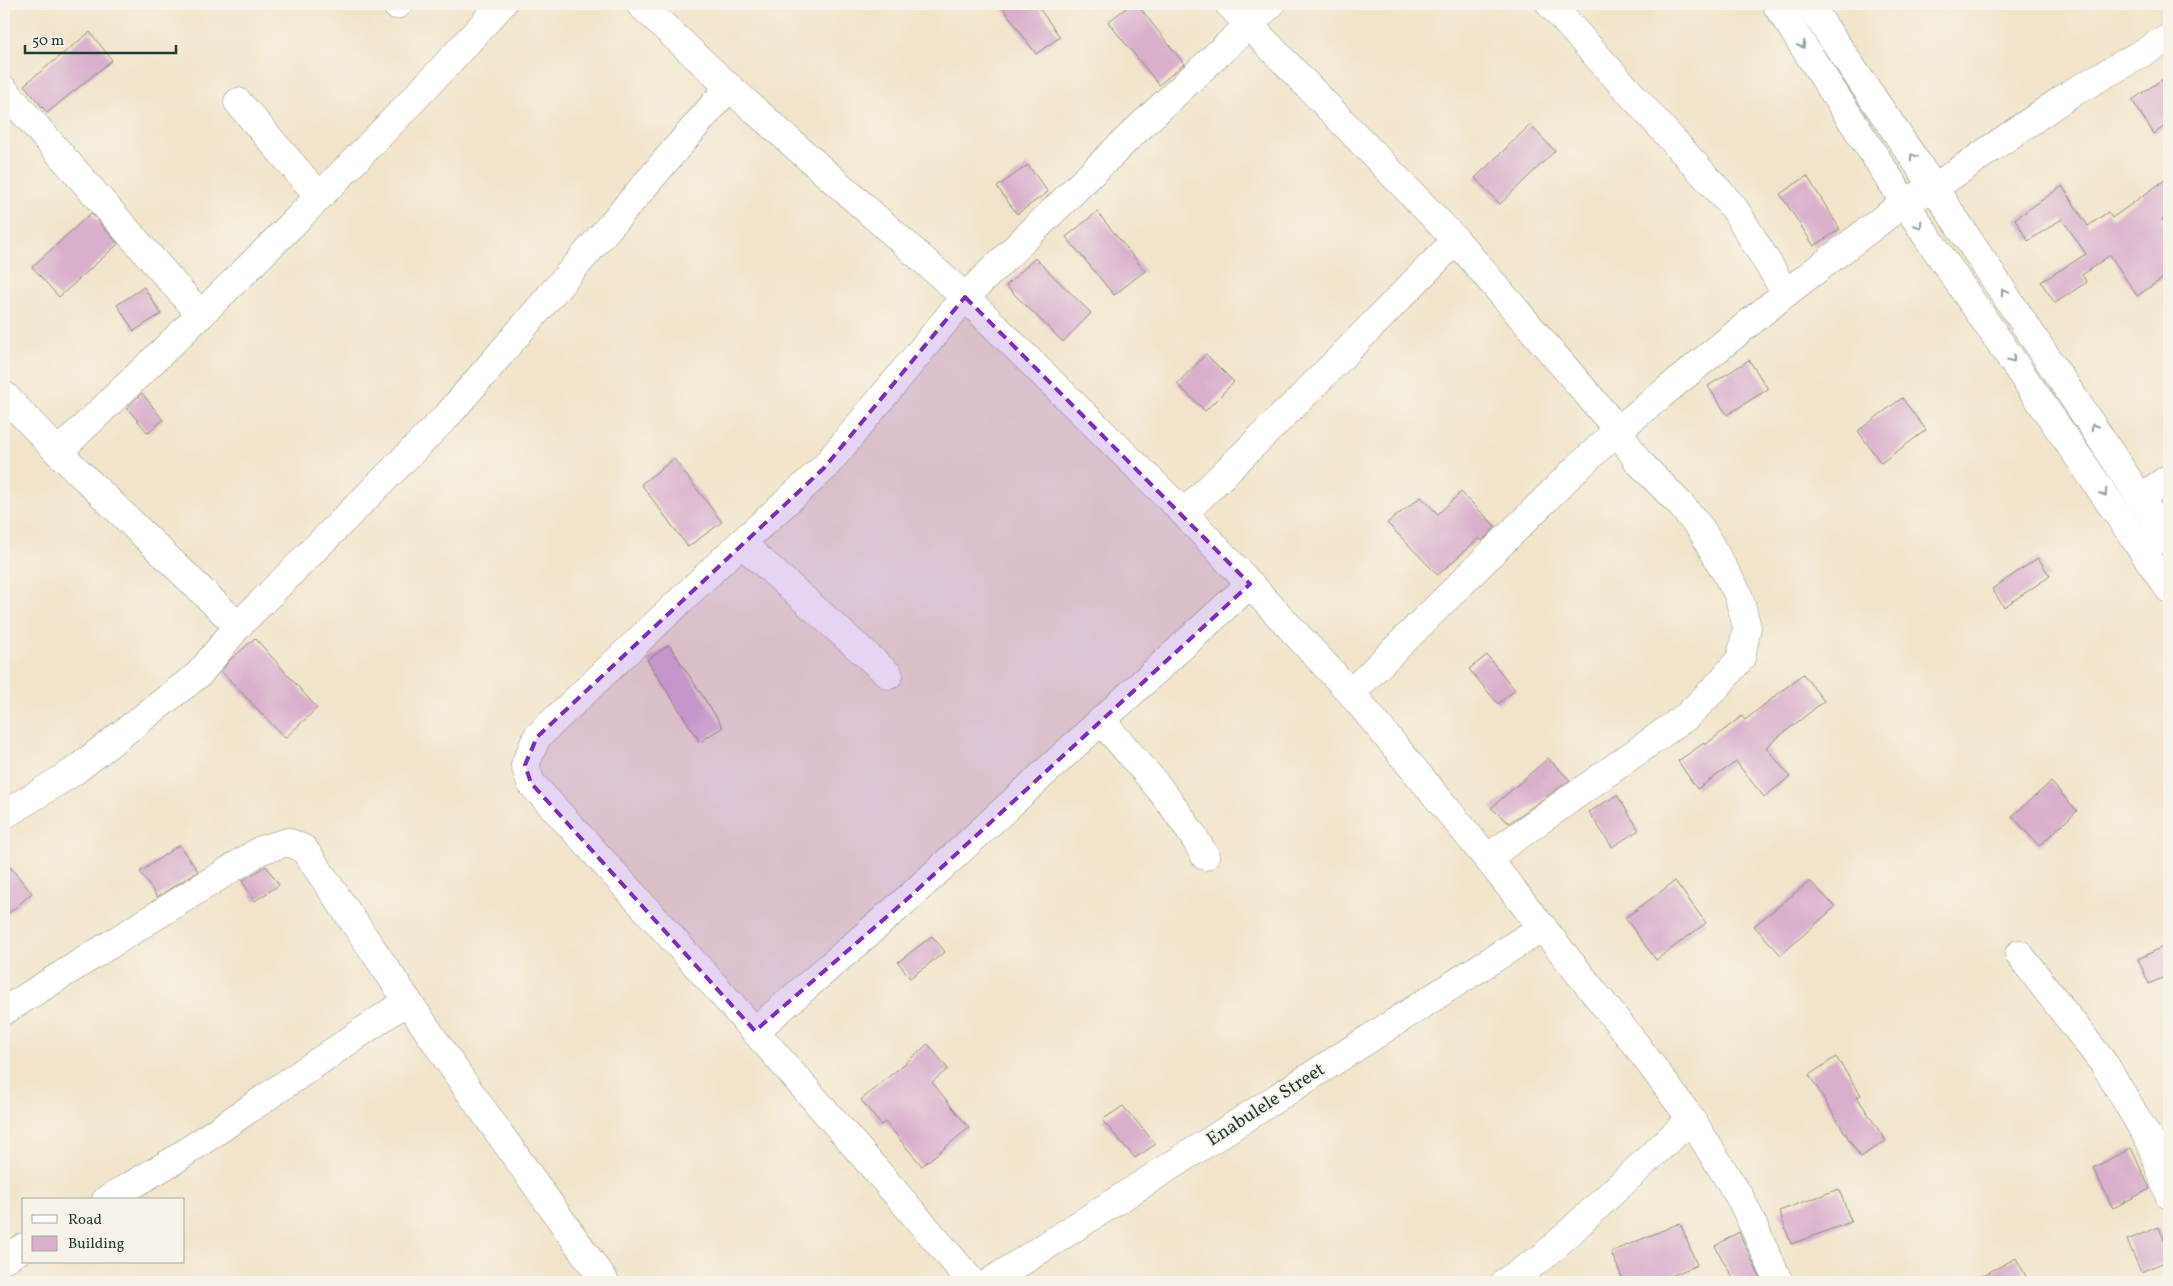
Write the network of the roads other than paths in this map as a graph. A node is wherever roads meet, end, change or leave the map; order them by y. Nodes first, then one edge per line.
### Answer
1 (502, 4) edge
2 (640, 4) edge
3 (1229, 4) edge
4 (1271, 4) edge
5 (1550, 4) edge
6 (1776, 4) edge
7 (1809, 4) edge
8 (1249, 24) junction
9 (2169, 38) edge
10 (729, 87) junction
11 (4, 90) edge
12 (238, 102) dead end
13 (1934, 188) junction
14 (318, 196) junction
15 (1905, 202) junction
16 (1456, 240) junction
17 (1786, 293) junction
18 (965, 297) junction
19 (201, 315) junction
20 (4, 395) edge
21 (1618, 430) junction
22 (58, 452) junction
23 (2169, 478) edge
24 (2141, 497) junction
25 (1184, 513) junction
26 (2169, 541) edge
27 (741, 543) junction
28 (1250, 584) junction
29 (2169, 589) edge
30 (238, 626) junction
31 (889, 674) dead end
32 (1351, 693) junction
33 (1101, 721) junction
34 (4, 815) edge
35 (1205, 856) dead end
36 (1487, 858) junction
37 (1543, 927) junction
38 (2019, 954) dead end
39 (407, 1001) junction
40 (4, 1011) edge
41 (755, 1031) junction
42 (1691, 1119) junction
43 (2169, 1195) edge
44 (109, 1198) edge
45 (22, 1248) edge
46 (4, 1258) edge
47 (605, 1282) edge
48 (972, 1282) edge
49 (990, 1282) edge
50 (1505, 1282) edge
51 (1779, 1282) edge

1 - 14 main road
2 - 10 main road
3 - 8 main road
4 - 8 main road
5 - 17 main road
6 -> 15 main road
13 -> 7 main road
8 - 16 main road
8 - 18 main road
9 - 13 main road
10 - 18 main road
10 - 30 main road
11 - 19 main road
12 - 14 main road
13 - 15 main road
24 -> 13 main road
14 - 19 main road
15 - 17 main road
15 -> 29 main road
16 - 21 main road
16 - 25 main road
17 - 21 main road
18 - 25 main road
18 - 27 main road
19 - 22 main road
20 - 22 main road
21 - 32 main road
21 - 36 main road
22 - 30 main road
23 - 24 main road
24 - 26 main road
25 - 28 main road
27 - 31 main road
27 - 41 main road
28 - 32 main road
28 - 33 main road
30 - 34 main road
32 - 36 main road
33 - 35 main road
33 - 41 main road
36 - 37 main road
37 - 42 main road
37 - 49 main road, Enabulele Street
38 - 43 main road
39 - 40 main road
39 - 44 main road
39 - 47 main road
41 - 48 main road
42 - 50 main road
42 - 51 main road
45 - 46 main road

